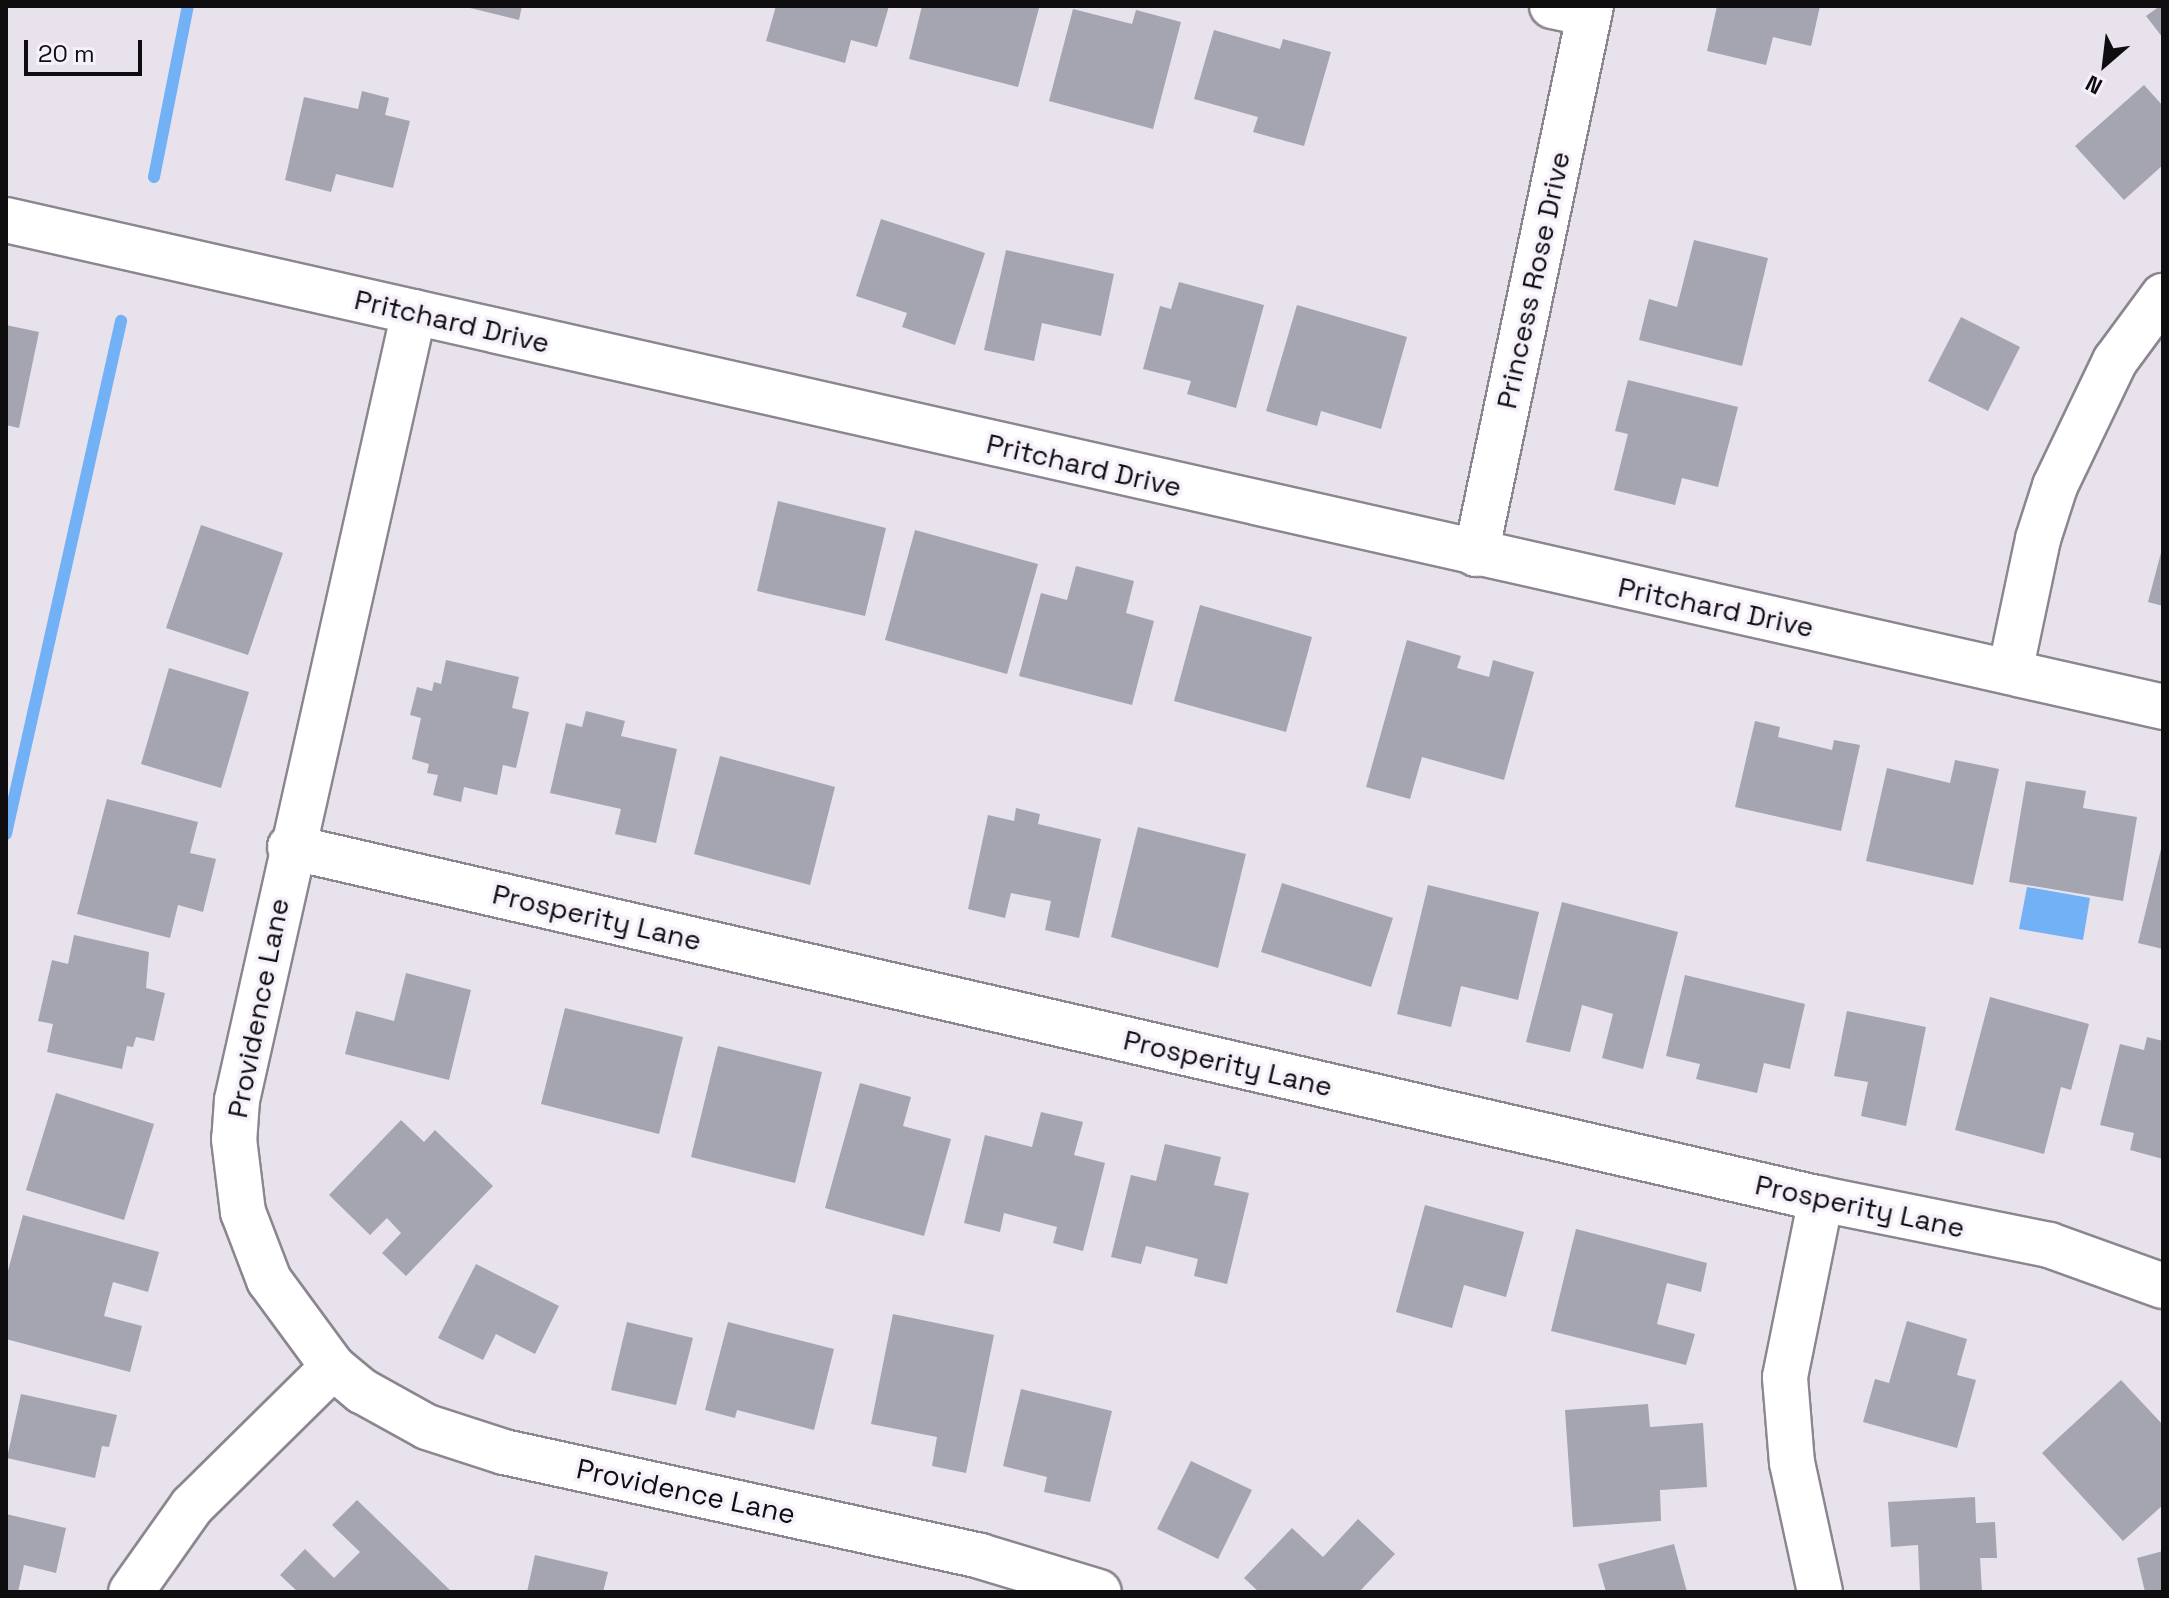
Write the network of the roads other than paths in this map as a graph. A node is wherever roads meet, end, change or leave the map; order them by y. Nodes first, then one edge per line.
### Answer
1 (1577, 9) edge
2 (6, 220) edge
3 (2163, 296) edge
4 (414, 312) junction
5 (1476, 554) junction
6 (2010, 672) junction
7 (2163, 707) edge
8 (290, 847) junction
9 (1821, 1199) junction
10 (2163, 1286) edge
11 (333, 1367) junction
12 (131, 1592) edge
13 (1099, 1592) edge
14 (1820, 1592) edge

1 - 5 street, Princess Rose Drive
2 - 4 street, Pritchard Drive
3 - 6 street
4 - 5 street, Pritchard Drive
4 - 8 street, Providence Lane
5 - 6 street, Pritchard Drive
6 - 7 street, Pritchard Drive
8 - 9 street, Prosperity Lane
8 - 11 street, Providence Lane
9 - 10 street, Prosperity Lane
9 - 14 street
11 - 12 street
11 - 13 street, Providence Lane

